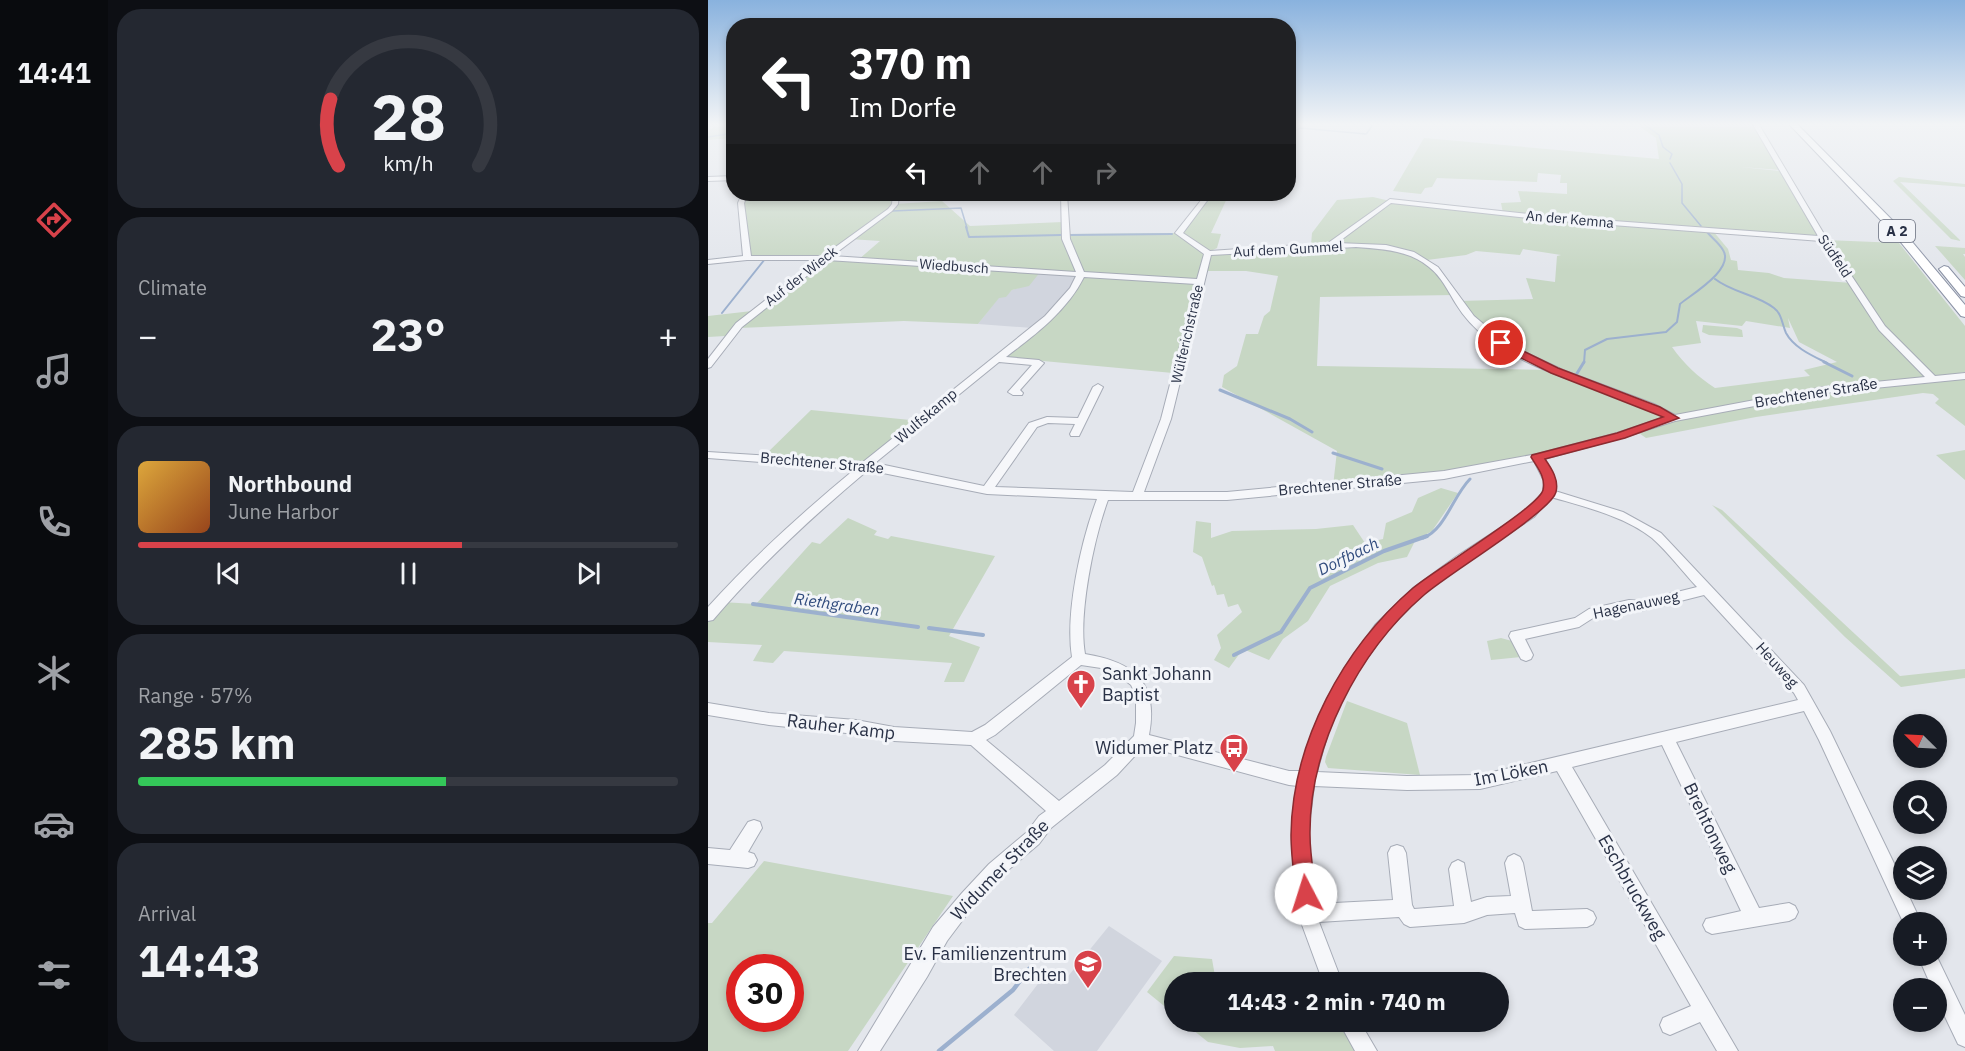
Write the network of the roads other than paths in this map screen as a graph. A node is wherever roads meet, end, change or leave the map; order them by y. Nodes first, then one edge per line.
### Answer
1 (1784, 172) edge
2 (1840, 172) edge
3 (1852, 172) edge
4 (726, 178) edge
5 (708, 179) edge
6 (742, 201) edge
7 (894, 201) edge
8 (1064, 201) edge
9 (1204, 201) edge
10 (1823, 239) junction
11 (1331, 244) junction
12 (1208, 253) junction
13 (747, 258) junction
14 (826, 258) junction
15 (708, 262) edge
16 (1081, 274) junction
17 (1200, 282) junction
18 (1965, 294) edge
19 (1965, 313) edge
20 (996, 359) junction
21 (708, 365) edge
22 (1965, 376) edge
23 (1931, 378) junction
24 (1098, 387) dead end
25 (1018, 393) dead end
26 (1673, 418) junction
27 (1081, 421) junction
28 (1075, 434) dead end
29 (708, 455) edge
30 (1537, 457) junction
31 (867, 466) junction
32 (987, 490) junction
33 (1138, 494) junction
34 (1550, 494) junction
35 (1104, 496) junction
36 (1707, 589) junction
37 (708, 616) edge
38 (1526, 655) dead end
39 (1079, 659) junction
40 (1807, 704) junction
41 (708, 709) edge
42 (974, 739) junction
43 (1141, 739) junction
44 (1667, 739) junction
45 (1561, 763) junction
46 (1306, 779) junction
47 (1058, 811) junction
48 (754, 828) dead end
49 (1397, 853) dead end
50 (708, 856) edge
51 (1514, 863) dead end
52 (1458, 869) dead end
53 (1522, 904) junction
54 (1402, 908) junction
55 (1789, 912) dead end
56 (1907, 912) edge
57 (1307, 914) junction
58 (1464, 914) junction
59 (1587, 918) dead end
60 (1754, 918) junction
61 (1712, 925) dead end
62 (1932, 966) edge
63 (1328, 972) edge
64 (1704, 1010) junction
65 (1670, 1025) dead end
66 (1355, 1032) edge
67 (1965, 1037) edge
68 (868, 1051) edge
69 (1367, 1051) edge
70 (1728, 1051) edge

1 - 10 street, Südfeld
2 - 19 highway, A 2
3 - 18 highway, A 2
4 - 5 street
6 - 13 street
7 - 14 street, Auf der Wieck
8 - 16 street
9 - 12 street
10 - 11 street, An der Kemna
10 - 23 street, Südfeld
11 - 12 street, Auf dem Gummel
11 - 26 street, Auf dem Gummel
12 - 17 street, Wülferichstraße
13 - 14 street, Wiedbusch
13 - 15 street, Wiedbusch
14 - 16 street, Wiedbusch
14 - 21 street, Auf der Wieck
16 - 17 street, Wiedbusch
16 - 20 street, Wulfskamp
17 - 33 street, Wülferichstraße
20 - 25 street
20 - 31 street, Wulfskamp
22 - 23 street, Brechtener Straße
23 - 26 street, Brechtener Straße
24 - 27 street
26 - 30 street, Brechtener Straße
27 - 28 street
27 - 32 street
29 - 31 street, Brechtener Straße
30 - 33 street, Brechtener Straße
30 - 34 street
31 - 32 street, Brechtener Straße
31 - 37 street, Wulfskamp
32 - 35 street, Brechtener Straße
33 - 35 street, Brechtener Straße
34 - 36 street, Heuweg
34 - 46 street
35 - 39 street
36 - 38 street, Hagenauweg
36 - 40 street, Heuweg
39 - 42 street
39 - 43 street
40 - 44 street, Im Löken
40 - 56 street, Heuweg
41 - 42 street, Rauher Kamp
42 - 47 street
43 - 46 street, Im Löken
43 - 47 street
44 - 45 street, Im Löken
44 - 60 street, Brehtonweg
45 - 46 street, Im Löken
45 - 64 street, Eschbruckweg
46 - 57 street
47 - 68 street, Widumer Straße
48 - 50 street
49 - 54 street
51 - 53 street
52 - 58 street
53 - 58 street
53 - 59 street
54 - 57 street
54 - 58 street
55 - 60 street
57 - 63 street
60 - 61 street
62 - 67 street
64 - 65 street
64 - 70 street, Eschbruckweg
66 - 69 street

